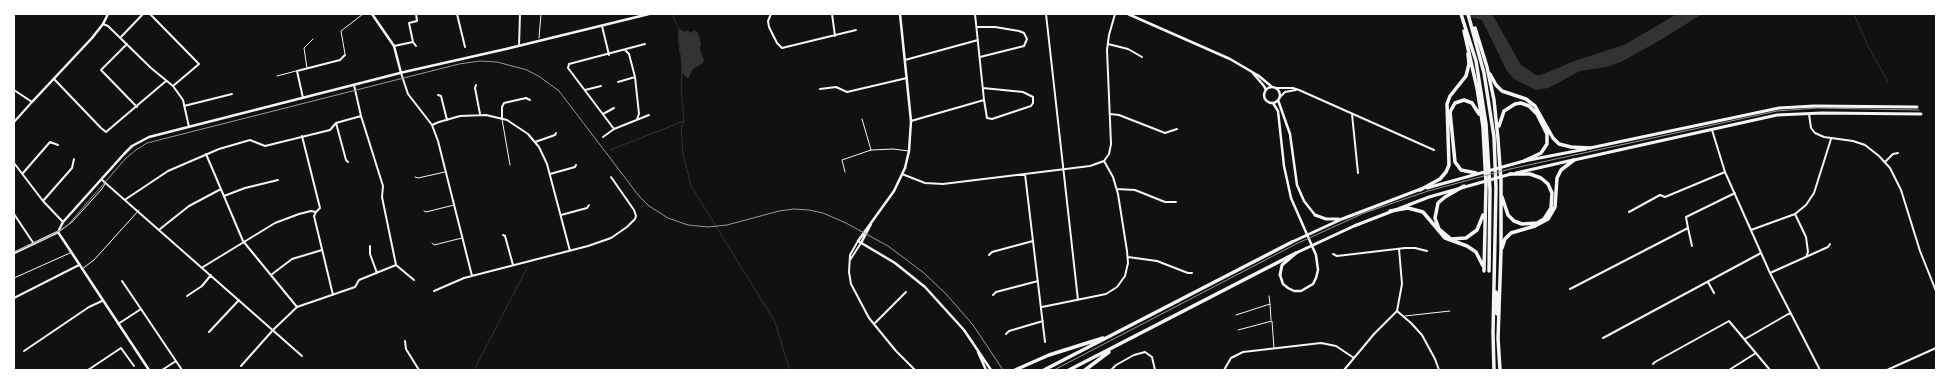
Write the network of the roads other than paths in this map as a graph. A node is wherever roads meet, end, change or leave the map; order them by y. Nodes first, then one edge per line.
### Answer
1 (108, 14) edge
2 (143, 14) edge
3 (151, 14) edge
4 (363, 14) edge
5 (372, 14) edge
6 (416, 14) edge
7 (457, 14) edge
8 (520, 14) edge
9 (541, 14) edge
10 (649, 14) edge
11 (771, 14) edge
12 (832, 14) edge
13 (900, 14) edge
14 (975, 14) edge
15 (1046, 14) edge
16 (1115, 14) edge
17 (1128, 14) edge
18 (1461, 14) edge
19 (1468, 14) edge
20 (103, 24) junction
21 (602, 26) junction
22 (977, 27) junction
23 (856, 30) dead end
24 (1466, 32) junction
25 (1476, 34) junction
26 (835, 36) junction
27 (120, 38) junction
28 (539, 38) dead end
29 (313, 39) dead end
30 (978, 40) junction
31 (413, 42) junction
32 (127, 44) junction
33 (645, 44) dead end
34 (1108, 44) junction
35 (394, 46) junction
36 (416, 46) dead end
37 (519, 46) junction
38 (465, 47) dead end
39 (625, 50) junction
40 (609, 55) junction
41 (345, 56) joint
42 (980, 57) junction
43 (1142, 57) dead end
44 (905, 60) junction
45 (1487, 66) junction
46 (307, 68) junction
47 (297, 71) junction
48 (1252, 72) junction
49 (401, 73) junction
50 (277, 76) dead end
51 (635, 77) junction
52 (907, 78) junction
53 (54, 79) junction
54 (166, 81) junction
55 (618, 82) dead end
56 (354, 85) junction
57 (476, 85) dead end
58 (173, 86) junction
59 (601, 86) dead end
60 (1272, 87) junction
61 (983, 88) junction
62 (1277, 88) junction
63 (820, 89) dead end
64 (14, 90) edge
65 (585, 90) junction
66 (1266, 90) junction
67 (1299, 90) junction
68 (232, 94) dead end
69 (438, 95) dead end
70 (303, 98) junction
71 (1279, 99) junction
72 (530, 100) dead end
73 (984, 100) junction
74 (32, 102) junction
75 (1273, 103) junction
76 (136, 106) junction
77 (184, 106) junction
78 (1917, 107) dead end
79 (614, 108) dead end
80 (1809, 113) junction
81 (480, 114) junction
82 (603, 114) junction
83 (1110, 114) junction
84 (1352, 114) junction
85 (1921, 114) dead end
86 (649, 115) dead end
87 (361, 116) junction
88 (502, 119) junction
89 (637, 119) junction
90 (862, 119) dead end
91 (447, 120) junction
92 (911, 121) junction
93 (1482, 121) junction
94 (14, 122) edge
95 (336, 123) junction
96 (432, 126) junction
97 (189, 127) junction
98 (614, 129) junction
99 (1178, 129) dead end
100 (1712, 130) junction
101 (556, 133) dead end
102 (302, 136) junction
103 (603, 137) dead end
104 (1498, 139) junction
105 (1831, 139) junction
106 (535, 142) junction
107 (58, 145) dead end
108 (1590, 148) junction
109 (871, 150) junction
110 (1434, 150) dead end
111 (909, 151) junction
112 (1898, 153) dead end
113 (206, 154) junction
114 (74, 159) dead end
115 (1574, 160) junction
116 (1104, 161) junction
117 (1524, 161) junction
118 (348, 162) dead end
119 (1885, 162) junction
120 (14, 163) edge
121 (576, 164) dead end
122 (510, 165) dead end
123 (1063, 170) junction
124 (446, 171) junction
125 (845, 172) dead end
126 (1725, 172) junction
127 (23, 173) junction
128 (1358, 173) dead end
129 (1476, 173) junction
130 (550, 174) junction
131 (902, 174) junction
132 (1025, 174) junction
133 (1510, 174) junction
134 (611, 176) dead end
135 (415, 177) dead end
136 (103, 180) junction
137 (278, 180) dead end
138 (1464, 186) junction
139 (1501, 186) junction
140 (221, 189) junction
141 (1116, 189) junction
142 (1420, 190) junction
143 (1735, 193) junction
144 (224, 196) junction
145 (126, 199) junction
146 (1486, 200) junction
147 (43, 201) junction
148 (1176, 202) dead end
149 (454, 205) junction
150 (589, 205) dead end
151 (139, 210) junction
152 (424, 211) dead end
153 (1390, 211) junction
154 (316, 212) junction
155 (1629, 212) dead end
156 (14, 214) edge
157 (1795, 214) junction
158 (560, 215) junction
159 (1315, 215) joint
160 (1342, 219) junction
161 (63, 222) junction
162 (871, 223) junction
163 (1688, 228) junction
164 (160, 229) junction
165 (1751, 230) junction
166 (58, 232) junction
167 (503, 235) dead end
168 (463, 238) junction
169 (243, 241) junction
170 (858, 241) junction
171 (1033, 241) junction
172 (1292, 242) joint
173 (432, 243) dead end
174 (861, 243) junction
175 (34, 244) junction
176 (1830, 244) dead end
177 (370, 246) dead end
178 (1692, 246) dead end
179 (1398, 249) junction
180 (322, 250) junction
181 (570, 251) junction
182 (1427, 251) dead end
183 (1501, 251) junction
184 (71, 252) junction
185 (14, 253) edge
186 (1296, 253) junction
187 (1761, 253) junction
188 (1333, 254) dead end
189 (989, 255) dead end
190 (1128, 257) junction
191 (1806, 257) junction
192 (850, 260) junction
193 (79, 265) junction
194 (396, 265) junction
195 (513, 266) junction
196 (203, 267) junction
197 (81, 269) junction
198 (1489, 271) dead end
199 (376, 273) junction
200 (1192, 273) dead end
201 (1770, 274) junction
202 (211, 275) junction
203 (271, 275) junction
204 (1280, 275) joint
205 (472, 276) junction
206 (14, 278) edge
207 (414, 280) dead end
208 (122, 281) dead end
209 (1038, 281) junction
210 (1708, 282) junction
211 (1494, 283) junction
212 (1570, 289) dead end
213 (434, 291) dead end
214 (1936, 291) edge
215 (906, 292) dead end
216 (1714, 293) dead end
217 (333, 295) junction
218 (993, 295) dead end
219 (187, 296) dead end
220 (1269, 296) dead end
221 (14, 298) edge
222 (239, 300) junction
223 (1078, 300) junction
224 (102, 301) junction
225 (1270, 304) junction
226 (297, 307) junction
227 (1042, 307) junction
228 (141, 309) junction
229 (1397, 311) junction
230 (1450, 311) dead end
231 (1790, 313) junction
232 (1236, 315) dead end
233 (1404, 316) junction
234 (1043, 320) junction
235 (1272, 321) junction
236 (118, 324) junction
237 (874, 324) junction
238 (273, 330) junction
239 (1238, 330) dead end
240 (209, 332) dead end
241 (1006, 334) dead end
242 (1110, 336) junction
243 (1603, 338) dead end
244 (1745, 339) junction
245 (1498, 340) junction
246 (405, 341) dead end
247 (1045, 342) dead end
248 (1123, 342) junction
249 (976, 348) junction
250 (1274, 348) junction
251 (1936, 348) edge
252 (24, 351) dead end
253 (1756, 353) junction
254 (302, 356) dead end
255 (1354, 358) junction
256 (176, 361) junction
257 (1653, 364) dead end
258 (134, 366) dead end
259 (241, 366) dead end
260 (88, 370) edge
261 (149, 370) edge
262 (162, 370) edge
263 (182, 370) edge
264 (419, 370) edge
265 (915, 370) edge
266 (986, 370) edge
267 (991, 370) edge
268 (1015, 370) edge
269 (1044, 370) edge
270 (1069, 370) edge
271 (1085, 370) edge
272 (1111, 370) edge
273 (1155, 370) edge
274 (1224, 370) edge
275 (1344, 370) edge
276 (1439, 370) edge
277 (1494, 370) edge
278 (1500, 370) edge
279 (1729, 370) edge
280 (1770, 370) edge
281 (1820, 370) edge
282 (1887, 370) edge

1 - 20 street
2 - 27 street
3 - 58 street
4 - 41 lane
5 - 35 street
6 - 31 street
7 - 38 street
8 - 37 street
9 - 28 lane
10 - 21 street
11 - 26 street
12 - 26 street
13 - 44 street
14 - 22 street
15 - 123 street
16 - 34 street
17 - 48 street
18 - 24 highway
19 - 25 highway
20 - 27 street
20 - 53 street
21 - 37 street
21 - 40 street
22 - 30 street
22 - 42 street
23 - 26 street
24 - 93 highway
24 - 142 highway
24 - 198 highway
25 - 45 highway
25 - 211 highway
27 - 32 street
29 - 46 lane
30 - 42 street
30 - 44 street
31 - 35 street
31 - 36 street
32 - 54 street
32 - 76 street
33 - 39 street
34 - 43 street
34 - 83 street
35 - 49 street
37 - 49 street
39 - 40 street
39 - 51 street
40 - 65 street
41 - 46 street
42 - 61 street
44 - 52 street
45 - 104 highway
45 - 108 highway
46 - 47 street
47 - 50 lane
47 - 70 street
48 - 60 street
48 - 66 street
49 - 56 street
49 - 96 street
51 - 55 street
51 - 89 street
52 - 63 street
52 - 92 street
53 - 74 street
53 - 76 street
54 - 58 street
54 - 76 street
56 - 70 street
56 - 87 street
57 - 81 street
58 - 77 street
59 - 65 street
60 - 62 street
60 - 66 street
61 - 73 street
61 - 73 street
62 - 67 street
62 - 71 street
64 - 74 street
65 - 82 street
66 - 75 street
67 - 71 street
67 - 84 street
68 - 77 street
69 - 91 street
70 - 97 street
71 - 75 street
71 - 159 street
72 - 88 street
73 - 92 street
74 - 94 street
75 - 204 street
77 - 97 street
78 - 108 main road
79 - 82 street
80 - 85 main road
80 - 100 main road
80 - 105 street
81 - 88 street
81 - 91 street
82 - 98 street
83 - 99 street
83 - 116 street
84 - 110 street
84 - 128 street
86 - 89 street
87 - 95 street
87 - 194 street
88 - 106 street
88 - 122 lane
89 - 98 street
90 - 109 lane
91 - 96 street
92 - 111 street
93 - 129 highway
93 - 146 highway
95 - 102 street
95 - 118 street
96 - 124 street
97 - 136 street
98 - 103 street
100 - 115 main road
100 - 126 street
101 - 106 street
102 - 113 street
102 - 154 street
104 - 117 highway
104 - 139 highway
105 - 119 street
105 - 157 street
106 - 130 street
107 - 127 street
108 - 117 main road
109 - 111 lane
109 - 125 lane
111 - 131 street
112 - 119 street
113 - 140 street
113 - 145 street
114 - 147 street
115 - 133 main road
115 - 183 highway
116 - 123 street
116 - 141 street
117 - 129 main road
119 - 214 street
120 - 127 street
121 - 130 street
123 - 132 street
123 - 223 street
124 - 135 lane
124 - 149 street
126 - 143 street
126 - 155 street
127 - 147 street
129 - 142 main road
130 - 158 street
131 - 132 street
131 - 162 street
132 - 171 street
133 - 138 main road
133 - 139 highway
134 - 181 street
136 - 145 street
136 - 161 street
136 - 166 lane
137 - 144 street
138 - 146 highway
138 - 153 main road
139 - 183 highway
140 - 144 street
140 - 164 street
141 - 148 street
141 - 190 street
142 - 160 main road
143 - 163 street
143 - 165 street
144 - 169 street
145 - 151 street
146 - 153 highway
147 - 161 street
149 - 152 lane
149 - 168 street
150 - 158 street
151 - 164 street
151 - 197 lane
153 - 186 main road
154 - 169 street
154 - 180 street
156 - 175 street
157 - 165 street
157 - 191 street
158 - 181 street
159 - 160 main road
160 - 172 main road
161 - 166 street
162 - 170 street
162 - 174 street
163 - 178 street
163 - 212 street
164 - 196 street
165 - 187 street
166 - 175 street
166 - 184 street
167 - 195 street
168 - 173 lane
168 - 205 street
169 - 196 street
169 - 203 street
170 - 174 street
170 - 192 street
171 - 189 street
171 - 209 street
172 - 242 highway
174 - 192 street
174 - 249 street
175 - 185 street
176 - 191 street
177 - 199 street
179 - 182 street
179 - 188 street
179 - 229 street
180 - 203 street
180 - 217 street
181 - 195 street
183 - 245 highway
184 - 193 street
184 - 206 lane
186 - 204 main road
186 - 248 highway
187 - 201 street
187 - 210 street
190 - 200 street
190 - 223 street
191 - 201 street
192 - 237 street
193 - 197 street
193 - 221 street
194 - 199 street
194 - 207 street
195 - 205 street
196 - 202 street
197 - 224 street
199 - 217 street
201 - 231 street
202 - 219 street
202 - 222 street
203 - 226 street
205 - 213 street
208 - 228 street
209 - 218 street
209 - 227 street
210 - 216 street
210 - 243 street
211 - 245 highway
211 - 277 highway
215 - 237 street
217 - 226 street
220 - 225 lane
222 - 238 street
222 - 240 street
223 - 227 street
224 - 236 street
224 - 252 street
225 - 232 lane
225 - 235 lane
226 - 238 street
227 - 234 street
228 - 236 street
228 - 256 street
229 - 233 street
229 - 255 street
230 - 233 lane
231 - 244 street
231 - 281 street
233 - 276 street
234 - 241 street
234 - 247 street
235 - 239 lane
235 - 250 lane
236 - 261 street
237 - 265 street
238 - 254 street
238 - 259 street
242 - 268 highway
242 - 269 highway
244 - 253 street
244 - 257 street
245 - 278 highway
246 - 264 street
248 - 270 highway
248 - 271 highway
249 - 266 street
249 - 267 street
250 - 255 street
250 - 274 street
251 - 282 street
253 - 279 street
253 - 280 street
255 - 275 street
256 - 262 street
256 - 263 street
258 - 260 street
272 - 273 street

